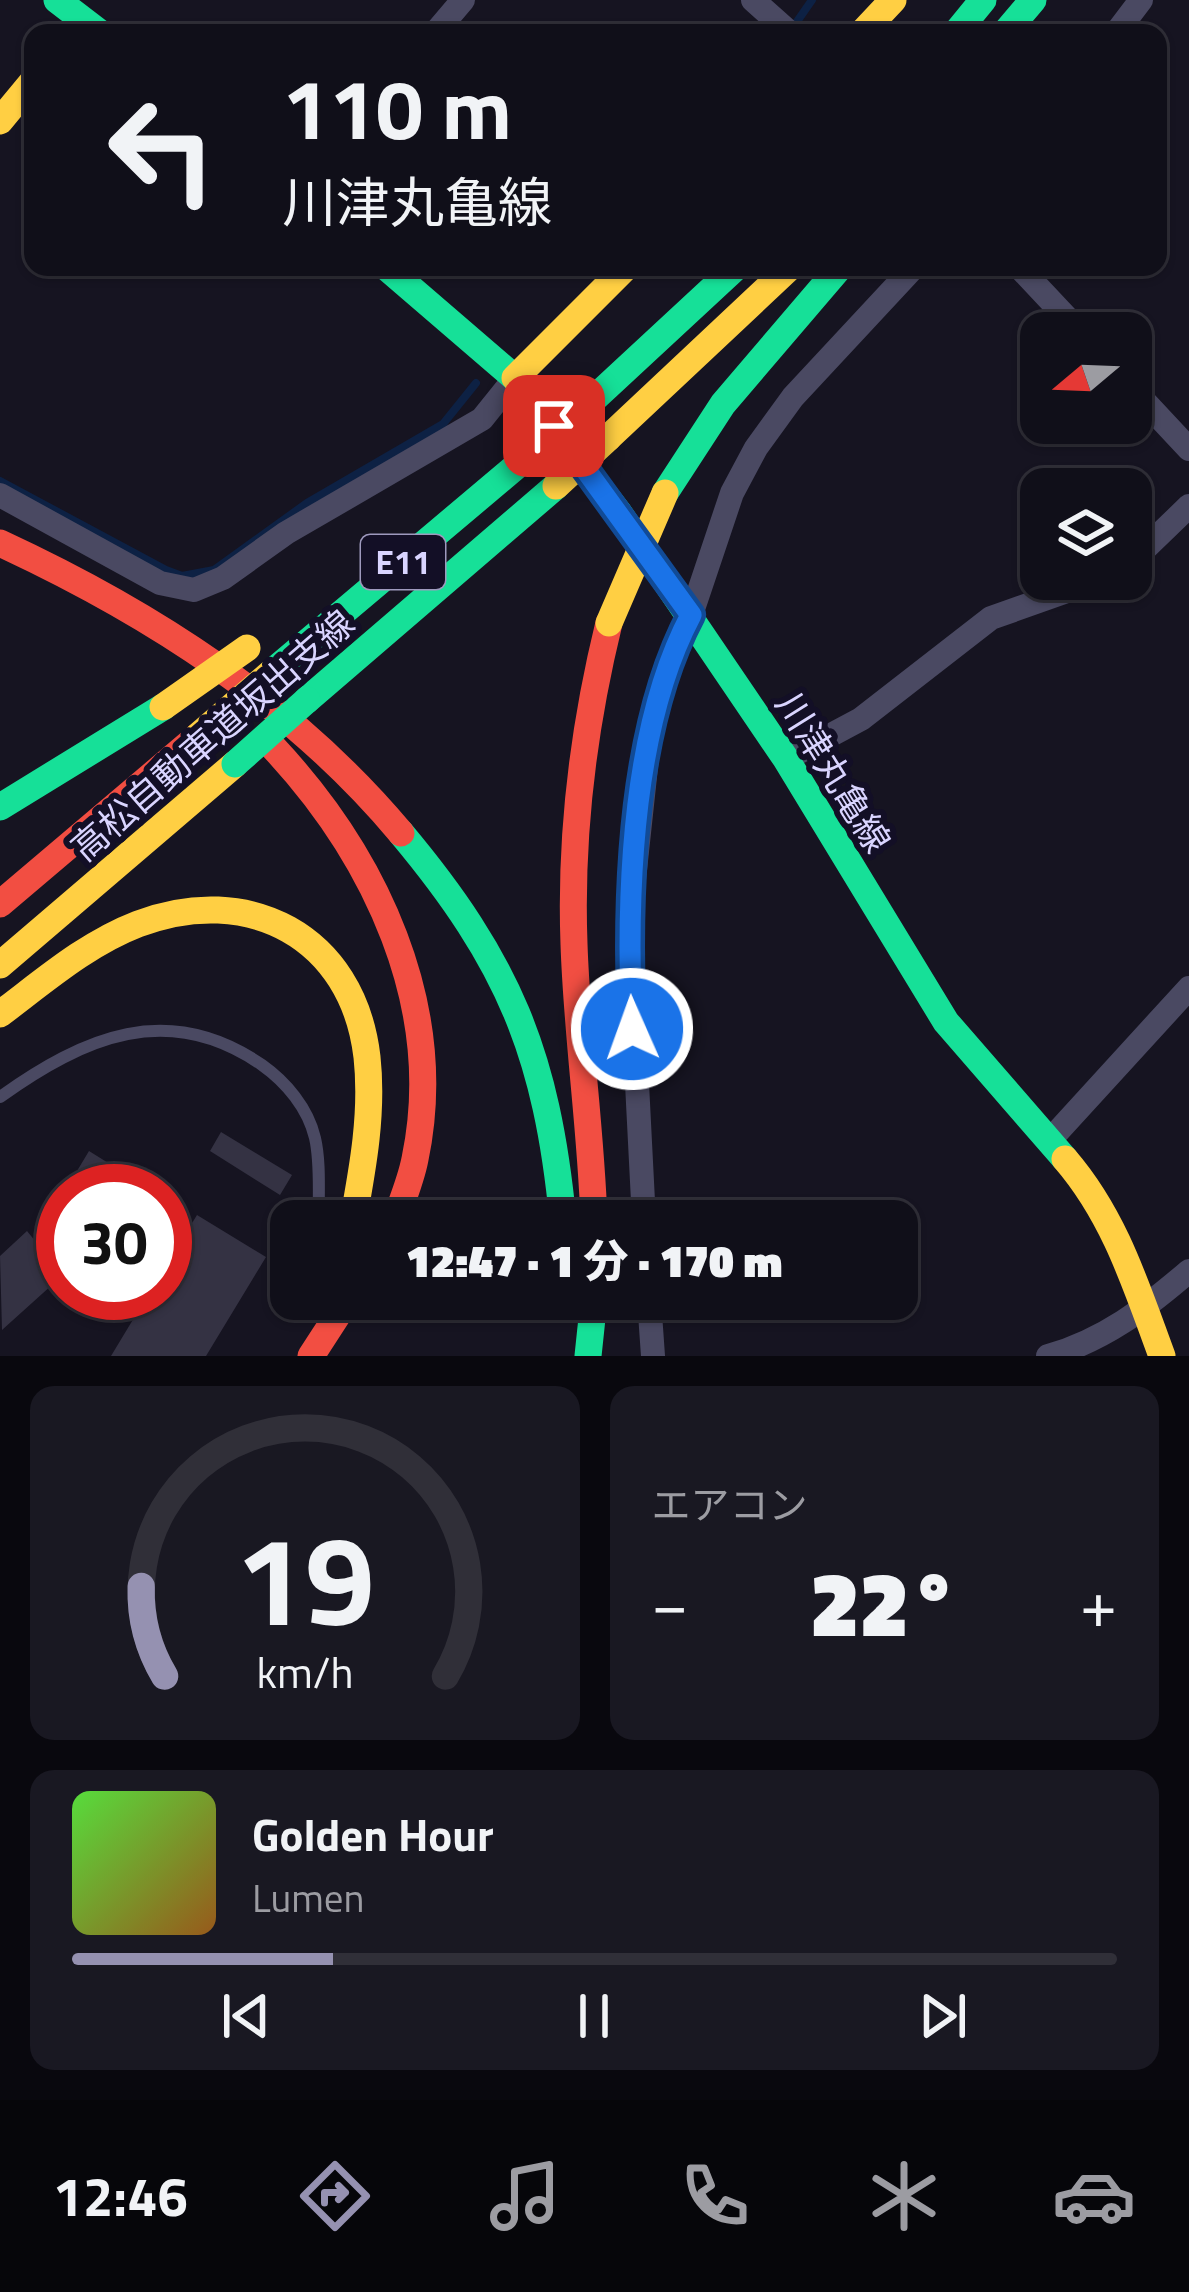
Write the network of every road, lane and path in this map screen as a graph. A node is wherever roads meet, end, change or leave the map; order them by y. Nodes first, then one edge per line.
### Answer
1 (57, 0) edge
2 (464, 0) edge
3 (753, 0) edge
4 (893, 0) edge
5 (983, 0) edge
6 (1033, 0) edge
7 (1141, 0) edge
8 (81, 24) edge
9 (443, 24) edge
10 (780, 24) edge
11 (870, 24) edge
12 (963, 24) edge
13 (1013, 24) edge
14 (1123, 24) edge
15 (24, 92) edge
16 (0, 121) edge
17 (396, 276) edge
18 (617, 276) edge
19 (726, 276) edge
20 (780, 276) edge
21 (832, 276) edge
22 (906, 276) edge
23 (1027, 276) edge
24 (1061, 312) edge
25 (515, 378) junction
26 (1152, 409) edge
27 (1189, 449) edge
28 (0, 495) edge
29 (1189, 506) edge
30 (454, 519) junction
31 (0, 542) edge
32 (1152, 542) edge
33 (0, 569) edge
34 (1042, 600) edge
35 (305, 607) dead end
36 (691, 615) junction
37 (257, 641) dead end
38 (786, 760) junction
39 (0, 806) edge
40 (0, 904) edge
41 (0, 965) edge
42 (1189, 988) edge
43 (0, 1014) edge
44 (0, 1097) edge
45 (1051, 1138) junction
46 (318, 1200) edge
47 (356, 1200) edge
48 (401, 1200) edge
49 (560, 1200) edge
50 (592, 1200) edge
51 (643, 1200) edge
52 (1189, 1271) edge
53 (1144, 1308) junction
54 (320, 1320) edge
55 (334, 1320) edge
56 (571, 1320) edge
57 (592, 1320) edge
58 (650, 1320) edge
59 (309, 1356) edge
60 (574, 1356) edge
61 (588, 1356) edge
62 (652, 1356) edge
63 (1048, 1356) edge
64 (1162, 1356) edge

1 - 8 main road
2 - 9 street
3 - 10 street
4 - 11 main road
5 - 12 main road
6 - 13 main road
7 - 14 street
15 - 16 main road
17 - 25 main road, 川津丸亀線
18 - 25 main road
19 - 30 main road, 高松自動車道坂出支線 / E11, bridge
20 - 41 main road, 高松自動車道坂出支線 / E11, bridge
21 - 50 main road, bridge
22 - 36 street
23 - 24 street
25 - 28 street
25 - 36 main road, 川津丸亀線
26 - 27 street
29 - 32 street
30 - 35 main road
30 - 40 main road, 高松自動車道坂出支線 / E11, bridge
31 - 49 main road
33 - 48 main road
34 - 38 street
36 - 38 main road, 川津丸亀線
36 - 51 street
37 - 39 main road, bridge
38 - 45 main road, 川津丸亀線
42 - 45 street
43 - 47 main road
44 - 46 lane
45 - 53 main road, 川津丸亀線
52 - 53 street
53 - 63 street
53 - 64 main road, 川津丸亀線
54 - 59 main road
55 - 59 main road
56 - 60 main road
57 - 61 main road
58 - 62 street

